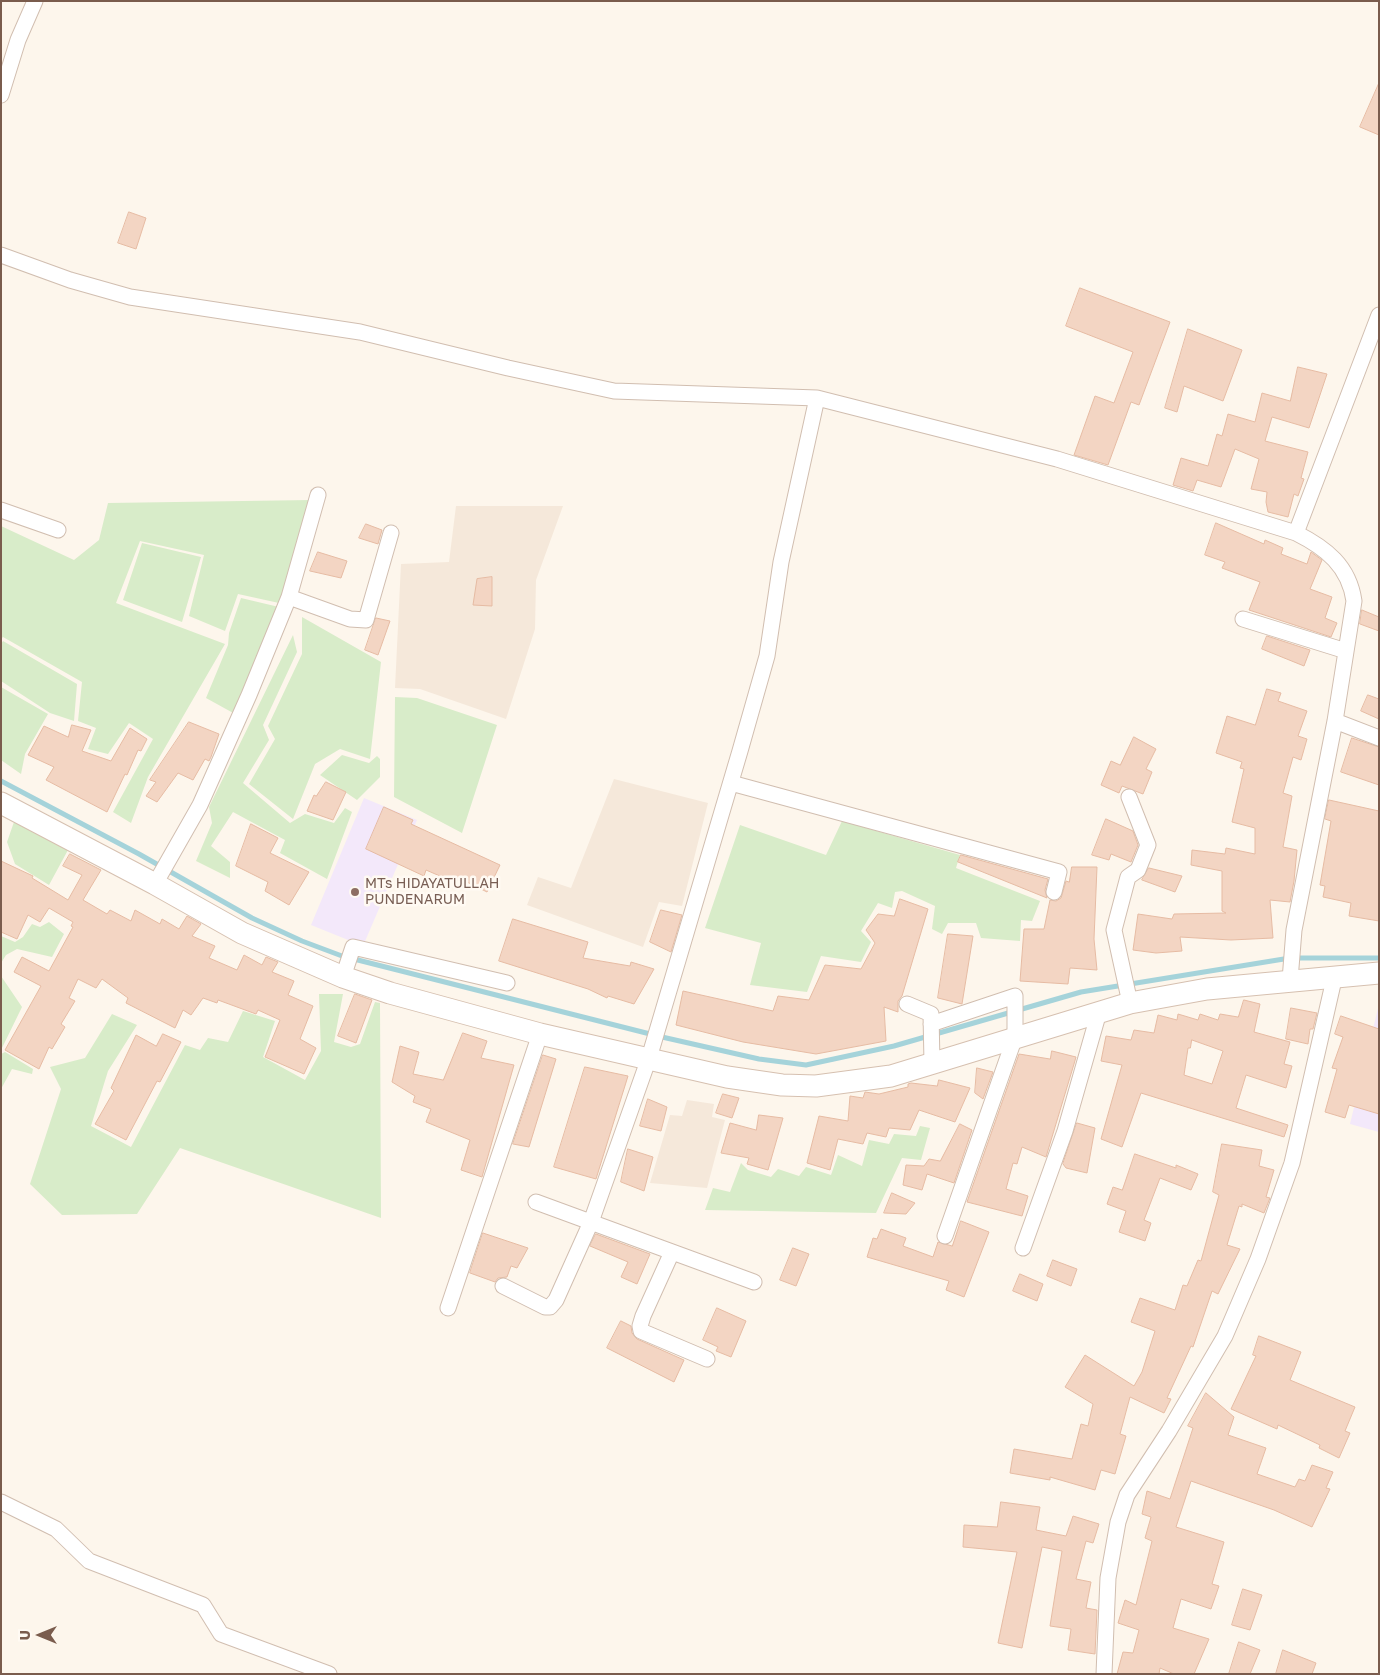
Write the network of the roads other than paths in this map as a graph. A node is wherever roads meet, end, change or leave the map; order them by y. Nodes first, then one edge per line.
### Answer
1 (35, 1) edge
2 (1, 95) edge
3 (1, 255) edge
4 (1379, 315) edge
5 (817, 398) junction
6 (318, 495) dead end
7 (1, 510) edge
8 (58, 530) dead end
9 (1296, 532) junction
10 (391, 533) dead end
11 (289, 596) junction
12 (1243, 619) dead end
13 (1346, 651) junction
14 (1335, 721) junction
15 (1379, 738) edge
16 (731, 783) junction
17 (1129, 797) dead end
18 (1, 803) edge
19 (158, 879) junction
20 (1054, 892) dead end
21 (344, 972) junction
22 (1379, 973) edge
23 (1290, 974) junction
24 (1335, 976) junction
25 (507, 983) dead end
26 (1129, 998) junction
27 (907, 1004) dead end
28 (1099, 1012) junction
29 (931, 1026) junction
30 (1016, 1028) junction
31 (540, 1034) junction
32 (932, 1053) junction
33 (650, 1054) junction
34 (536, 1202) dead end
35 (591, 1222) junction
36 (945, 1236) dead end
37 (1023, 1248) dead end
38 (672, 1252) junction
39 (754, 1282) dead end
40 (502, 1286) dead end
41 (448, 1308) dead end
42 (707, 1359) dead end
43 (1, 1502) edge
44 (329, 1674) edge
45 (1104, 1674) edge

1 - 2 street
3 - 5 street
4 - 9 street
5 - 9 street
5 - 16 street
6 - 11 street
7 - 8 street
9 - 13 street
10 - 11 street
11 - 19 street
12 - 13 street
13 - 14 street
14 - 15 street
14 - 23 street
16 - 20 street
16 - 33 street
17 - 26 street
18 - 19 main road
19 - 21 main road
21 - 25 street
21 - 31 main road
22 - 24 main road
23 - 24 main road
23 - 26 main road
24 - 45 street
26 - 28 main road
27 - 29 street
28 - 30 main road
28 - 37 street
29 - 30 street
29 - 32 street
30 - 32 main road
30 - 36 street
31 - 33 main road
31 - 41 street
32 - 33 main road
33 - 35 street
34 - 35 street
35 - 38 street
35 - 40 street
38 - 39 street
38 - 42 street
43 - 44 street

